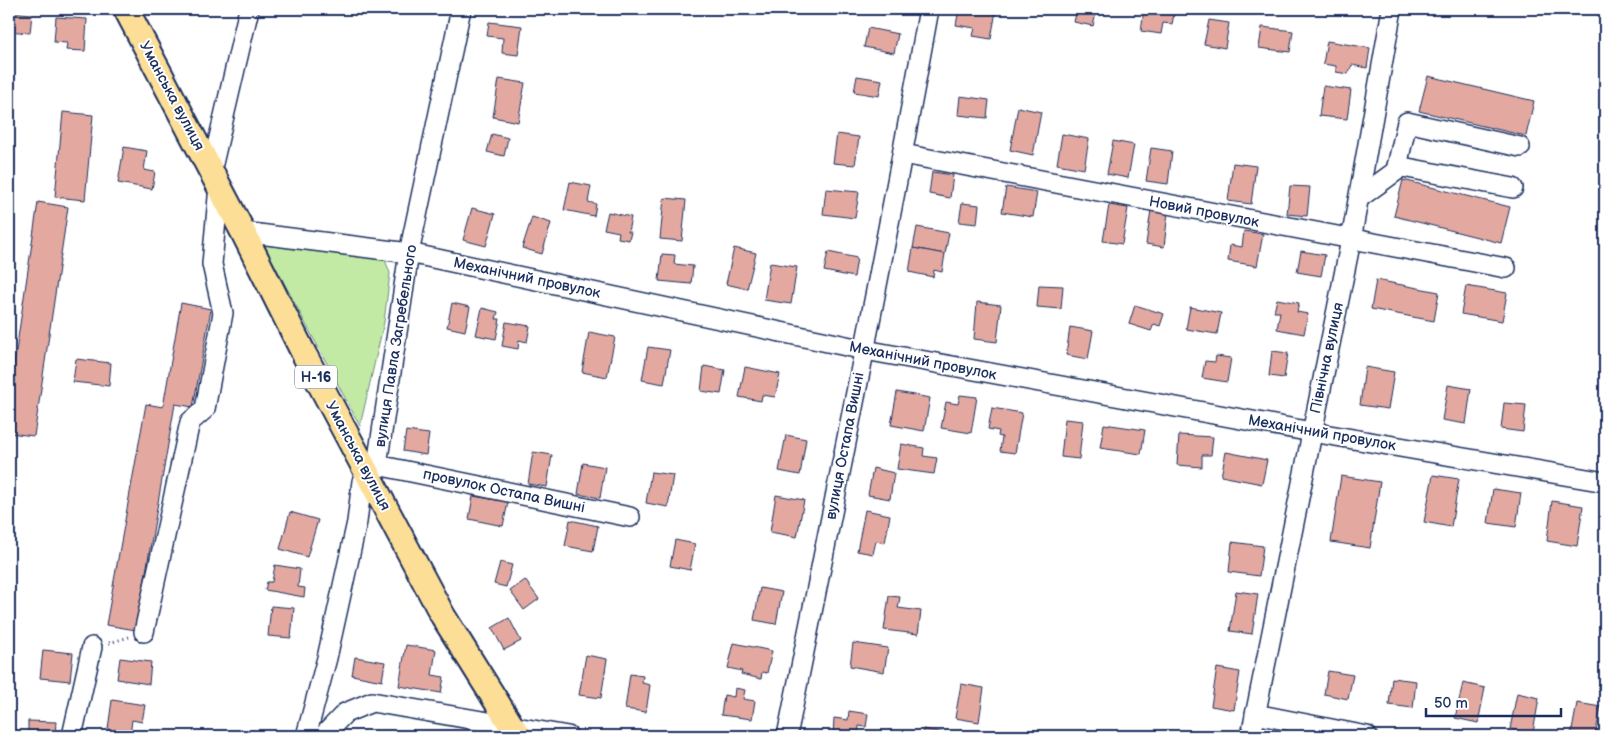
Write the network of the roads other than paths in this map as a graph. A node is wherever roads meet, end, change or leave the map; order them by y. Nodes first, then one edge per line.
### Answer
1 (126, 9) edge
2 (249, 9) edge
3 (461, 9) edge
4 (929, 9) edge
5 (1392, 9) edge
6 (1520, 147) dead end
7 (903, 154) junction
8 (1398, 166) junction
9 (215, 179) junction
10 (1513, 188) dead end
11 (1359, 198) junction
12 (243, 232) junction
13 (1351, 240) junction
14 (409, 253) junction
15 (1506, 268) dead end
16 (865, 350) junction
17 (1312, 432) junction
18 (373, 470) junction
19 (1605, 482) edge
20 (630, 517) dead end
21 (144, 632) road end
22 (92, 647) road end
23 (1255, 714) junction
24 (515, 731) edge
25 (72, 736) edge
26 (306, 736) edge
27 (323, 736) edge
28 (568, 736) edge
29 (787, 736) edge
30 (1251, 736) edge
31 (1367, 736) edge

1 - 9 main road, Уманська вулиця / Н-16
2 - 9 street
3 - 14 street, вулиця Павла Загребельного
4 - 7 street, вулиця Остапа Вишні
5 - 11 street, Північна вулиця
6 - 8 street
7 - 13 street, Новий провулок
7 - 16 street, вулиця Остапа Вишні
8 - 10 street
8 - 11 street
9 - 12 main road, Уманська вулиця / Н-16
9 - 21 street
11 - 13 street, Північна вулиця
12 - 14 street, Механічний провулок
12 - 18 main road, Уманська вулиця / Н-16
13 - 15 street, Новий провулок
13 - 17 street, Північна вулиця
14 - 16 street, Механічний провулок
14 - 18 street, вулиця Павла Загребельного
16 - 17 street, Механічний провулок
16 - 29 street, вулиця Остапа Вишні
17 - 19 street, Механічний провулок
17 - 23 street, Північна вулиця
18 - 20 street, провулок Остапа Вишні
18 - 24 main road, Уманська вулиця / Н-16
18 - 26 street, вулиця Павла Загребельного
22 - 25 street
23 - 30 street, Північна вулиця
23 - 31 street
24 - 27 street
24 - 28 street

